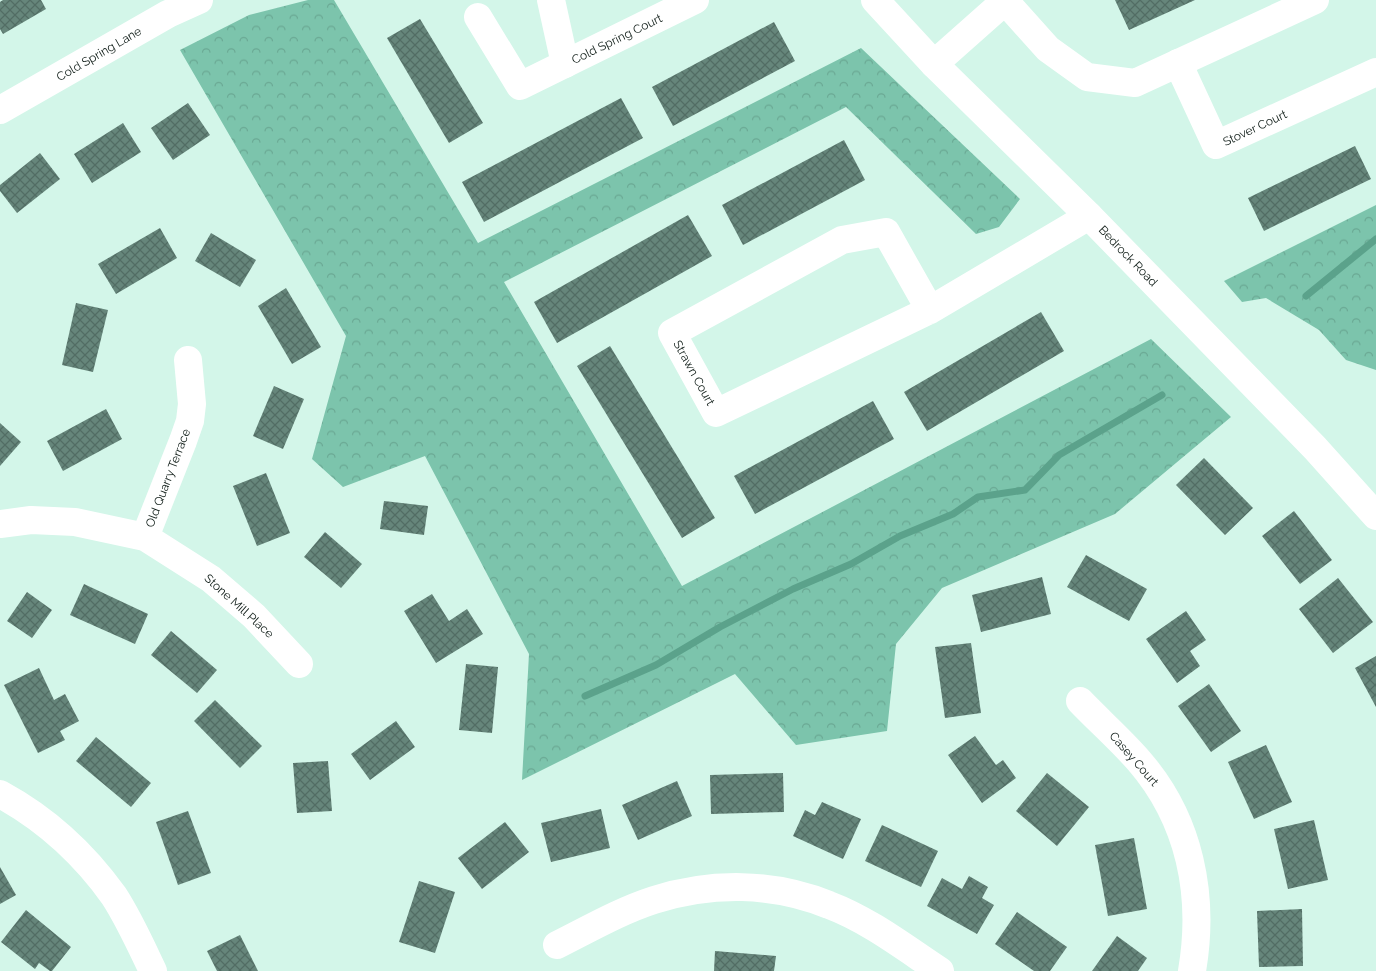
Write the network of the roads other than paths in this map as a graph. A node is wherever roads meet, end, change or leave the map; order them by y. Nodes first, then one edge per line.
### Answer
1 (199, 0) edge
2 (550, 0) edge
3 (695, 0) edge
4 (875, 0) edge
5 (1316, 0) edge
6 (1005, 1) edge
7 (478, 18) dead end
8 (1178, 63) junction
9 (565, 64) junction
10 (934, 64) junction
11 (1376, 72) edge
12 (0, 110) edge
13 (1089, 216) junction
14 (930, 310) junction
15 (188, 360) dead end
16 (1376, 516) edge
17 (0, 524) edge
18 (145, 537) junction
19 (300, 664) dead end
20 (1080, 701) dead end
21 (0, 794) edge
22 (557, 945) dead end
23 (154, 971) edge
24 (940, 971) edge
25 (1192, 971) edge

1 - 12 street, Cold Spring Lane
2 - 9 street, Cold Spring Court
3 - 9 street, Cold Spring Court
4 - 10 street, Bedrock Road
5 - 8 street
6 - 8 street
6 - 10 street
7 - 9 street, Cold Spring Court
8 - 11 street, Stover Court
10 - 13 street, Bedrock Road
13 - 14 street, Strawn Court
13 - 16 street, Bedrock Road
14 - 14 street, Strawn Court
15 - 18 street, Old Quarry Terrace
17 - 18 street, Stone Mill Place
18 - 19 street, Stone Mill Place
20 - 25 street, Casey Court
21 - 23 street
22 - 24 street

